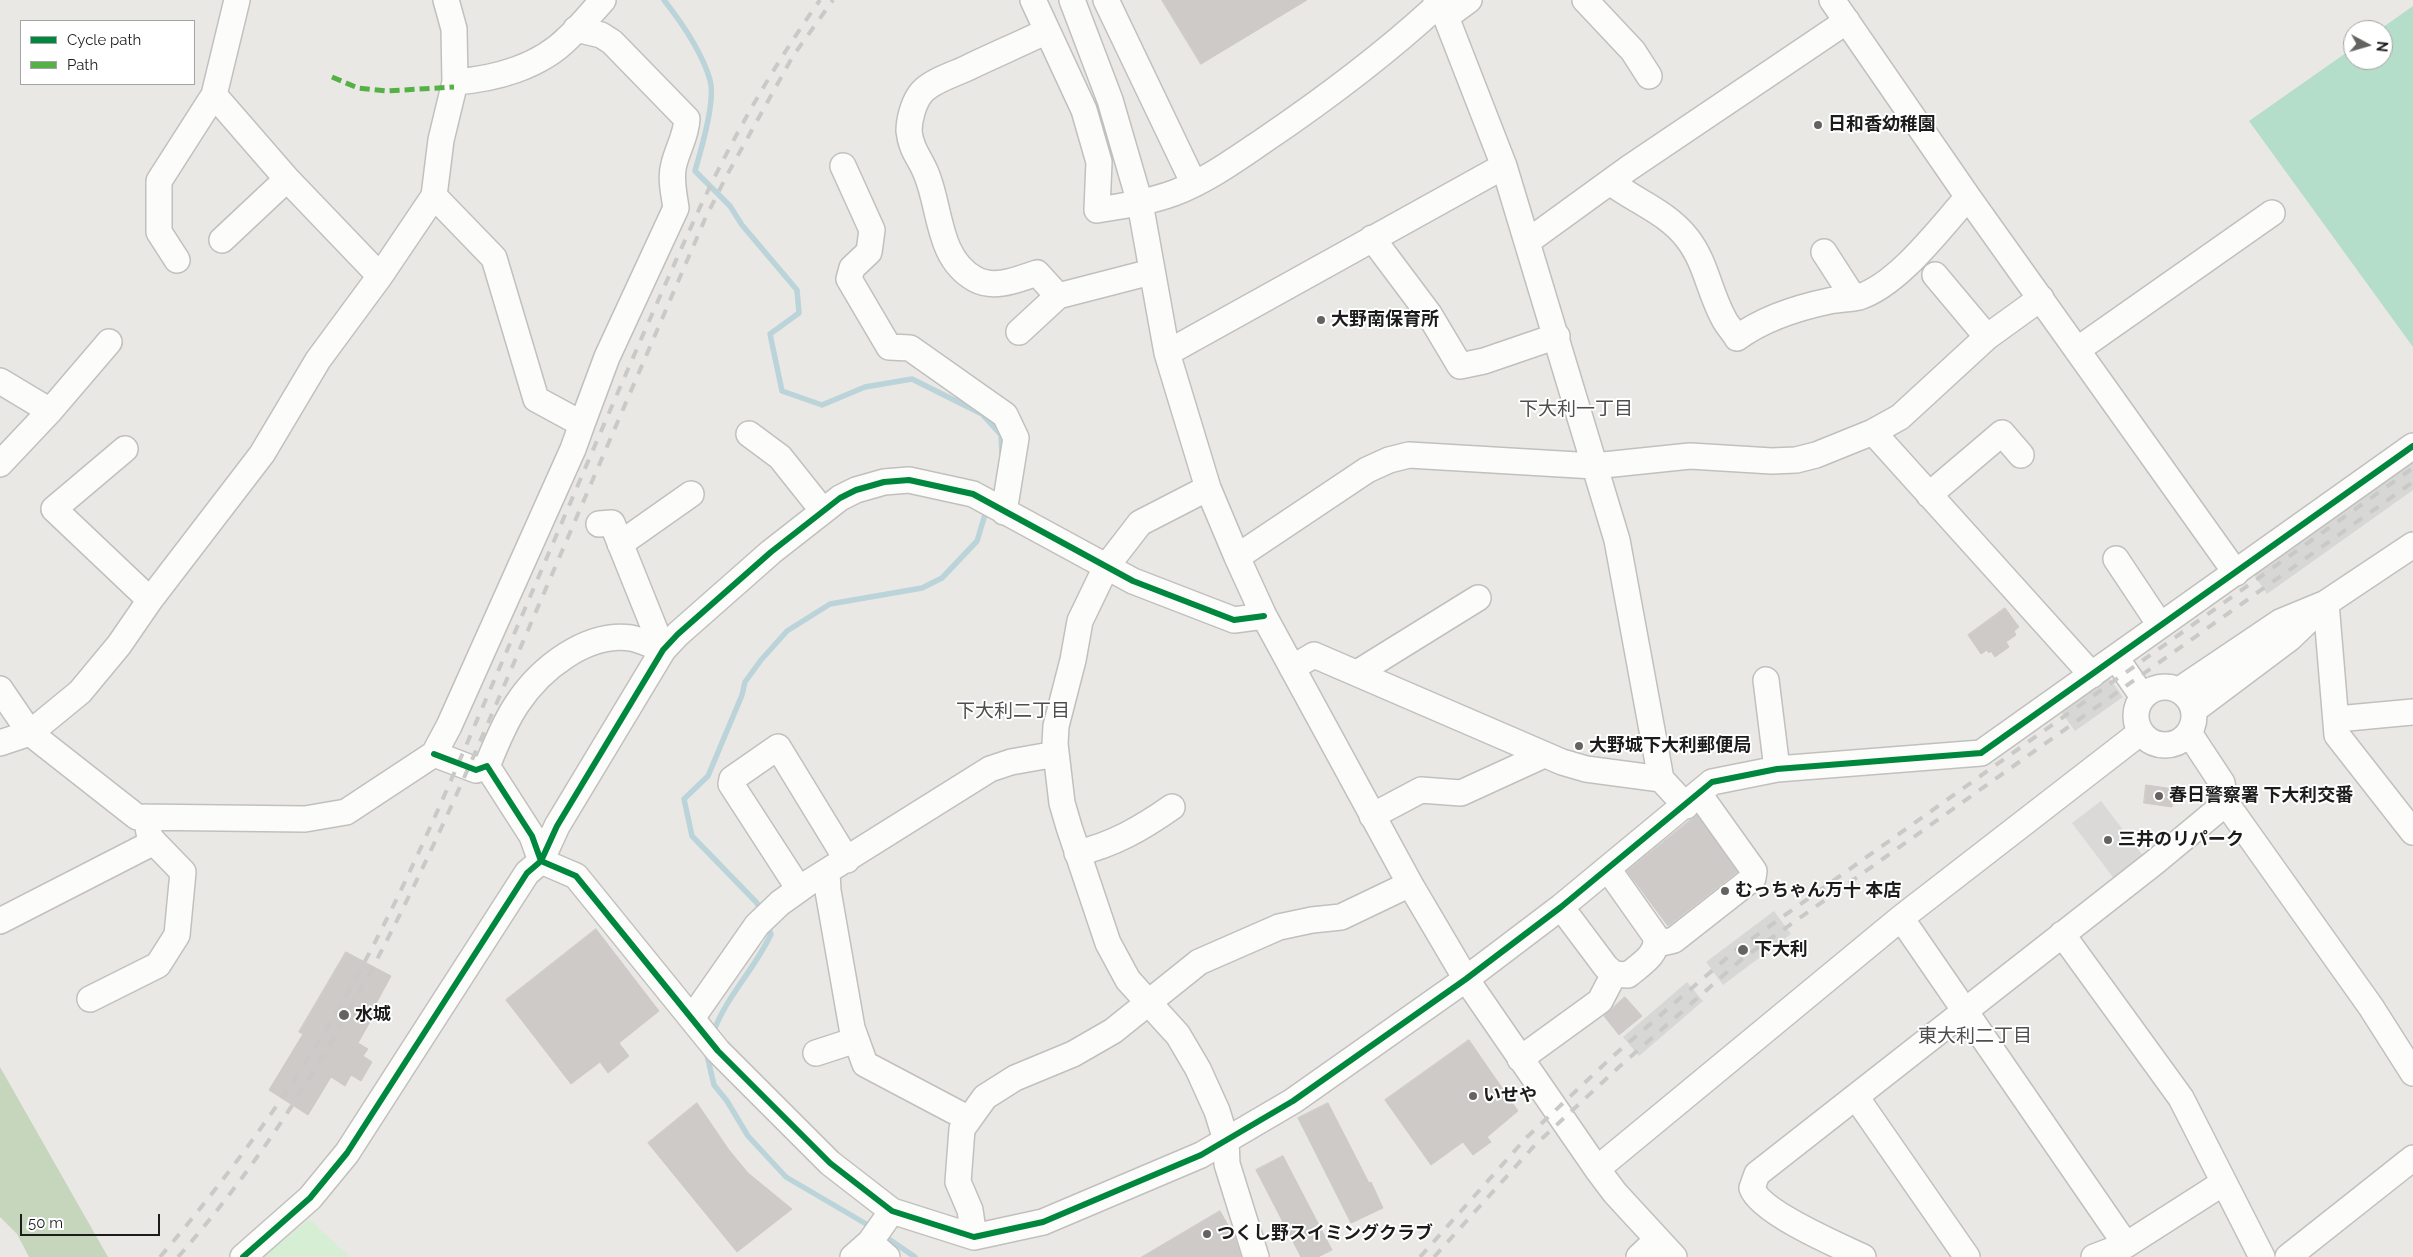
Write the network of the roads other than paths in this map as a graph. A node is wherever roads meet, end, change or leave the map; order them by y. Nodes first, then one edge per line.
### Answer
1 (237, 0) edge
2 (446, 0) edge
3 (604, 0) edge
4 (1032, 0) edge
5 (1072, 0) edge
6 (1106, 0) edge
7 (1469, 0) edge
8 (1585, 0) edge
9 (1832, 0) edge
10 (1440, 7) edge
11 (1847, 21) junction
12 (576, 29) junction
13 (1048, 31) junction
14 (1649, 76) dead end
15 (455, 82) junction
16 (214, 95) junction
17 (843, 166) dead end
18 (1504, 166) junction
19 (287, 179) junction
20 (1610, 182) junction
21 (1194, 184) junction
22 (434, 196) junction
23 (1968, 197) junction
24 (1140, 203) junction
25 (2272, 213) dead end
26 (1372, 238) junction
27 (222, 240) dead end
28 (1527, 242) junction
29 (1824, 252) dead end
30 (177, 260) dead end
31 (1151, 272) junction
32 (1935, 275) dead end
33 (380, 276) junction
34 (1058, 296) junction
35 (1852, 297) junction
36 (2041, 298) junction
37 (1019, 332) dead end
38 (1556, 336) junction
39 (1987, 337) junction
40 (109, 342) dead end
41 (2077, 350) junction
42 (1167, 353) junction
43 (0, 381) edge
44 (50, 411) junction
45 (582, 424) junction
46 (1873, 432) junction
47 (749, 434) dead end
48 (2413, 446) edge
49 (125, 449) dead end
50 (2021, 455) dead end
51 (0, 464) edge
52 (1594, 466) junction
53 (1208, 488) junction
54 (691, 494) dead end
55 (1929, 495) junction
56 (823, 511) junction
57 (1004, 512) junction
58 (599, 524) dead end
59 (620, 544) junction
60 (2413, 545) edge
61 (1237, 557) junction
62 (2116, 559) dead end
63 (1106, 568) junction
64 (2236, 573) junction
65 (1478, 598) dead end
66 (150, 600) junction
67 (2326, 603) junction
68 (1264, 616) junction
69 (2160, 626) junction
70 (663, 650) junction
71 (2121, 654) junction
72 (1292, 668) junction
73 (1357, 673) junction
74 (2092, 675) junction
75 (1766, 680) dead end
76 (0, 689) edge
77 (2179, 690) junction
78 (2149, 693) junction
79 (2413, 712) edge
80 (2337, 719) junction
81 (2186, 729) junction
82 (2141, 732) junction
83 (30, 733) junction
84 (0, 743) edge
85 (434, 754) junction
86 (1056, 754) junction
87 (1544, 755) junction
88 (487, 766) junction
89 (1777, 769) junction
90 (1661, 779) junction
91 (1692, 800) junction
92 (2226, 803) junction
93 (1172, 807) dead end
94 (1372, 816) junction
95 (146, 817) junction
96 (2413, 832) edge
97 (154, 842) junction
98 (1077, 853) junction
99 (541, 860) junction
100 (837, 866) junction
101 (1608, 869) junction
102 (1410, 884) junction
103 (789, 896) junction
104 (1561, 907) junction
105 (1901, 918) junction
106 (0, 921) edge
107 (2062, 934) junction
108 (1657, 944) junction
109 (1614, 974) junction
110 (1466, 979) junction
111 (90, 999) dead end
112 (1150, 1004) junction
113 (1965, 1011) junction
114 (694, 1021) junction
115 (856, 1040) junction
116 (816, 1053) dead end
117 (1520, 1059) junction
118 (2413, 1073) edge
119 (1856, 1097) junction
120 (969, 1119) junction
121 (1226, 1140) junction
122 (2413, 1158) edge
123 (1597, 1169) junction
124 (2223, 1182) junction
125 (892, 1211) junction
126 (974, 1237) junction
127 (2126, 1245) junction
128 (1666, 1249) edge
129 (865, 1254) edge
130 (243, 1257) edge
131 (1256, 1257) edge
132 (1639, 1257) edge
133 (1863, 1257) edge
134 (1967, 1257) edge
135 (2094, 1257) edge
136 (2262, 1257) edge
137 (2288, 1257) edge

1 - 16 street
2 - 15 street
3 - 12 street
4 - 13 street
5 - 24 street
6 - 21 street
7 - 10 street
8 - 14 street
9 - 11 street
10 - 18 street
10 - 21 street
11 - 20 street
11 - 23 street
12 - 15 street
12 - 45 street
13 - 24 street
13 - 34 street
15 - 22 street
16 - 19 street
16 - 30 street
17 - 57 street
18 - 26 street
18 - 28 street
19 - 27 street
19 - 33 street
20 - 28 street
20 - 35 street
21 - 24 street
22 - 33 street
22 - 45 street
23 - 35 street
23 - 36 street
24 - 31 street
25 - 41 street
26 - 38 street
26 - 42 street
28 - 38 street
29 - 35 street
31 - 34 street
31 - 42 street
32 - 39 street
33 - 66 street
34 - 37 street
36 - 39 street
36 - 41 street
38 - 52 street
39 - 46 street
40 - 44 street
41 - 64 street
42 - 53 street
43 - 44 street
44 - 51 street
45 - 85 street
46 - 52 street
46 - 55 street
47 - 56 street
48 - 64 street
49 - 66 street
50 - 55 street
52 - 61 street
52 - 90 street
53 - 61 street
53 - 63 street
54 - 59 street
55 - 74 street
56 - 57 street
56 - 70 street
57 - 63 street
58 - 59 street
59 - 70 street
60 - 67 street
61 - 68 street
62 - 69 street
63 - 68 street
63 - 86 street
64 - 69 street
65 - 73 street
66 - 83 street
67 - 77 street
67 - 80 street
67 - 81 street
68 - 72 street
69 - 71 street
70 - 88 street
70 - 99 street
71 - 74 street
71 - 78 street
72 - 73 street
72 - 94 street
73 - 87 street
74 - 89 street
75 - 89 street
76 - 83 street
77 - 78 street
77 - 81 street
78 - 82 street
79 - 80 street
80 - 96 street
81 - 82 street
81 - 92 street
82 - 105 street
83 - 84 street
83 - 95 street
85 - 88 street
85 - 95 street
86 - 98 street
86 - 100 street
87 - 90 street
87 - 94 street
88 - 99 street
89 - 91 street
90 - 91 street
91 - 101 street
91 - 108 street
92 - 107 street
92 - 118 street
93 - 98 street
94 - 102 street
95 - 97 street
97 - 106 street
97 - 111 street
98 - 112 street
99 - 114 street
99 - 130 street
100 - 103 street
100 - 103 street
100 - 115 street
101 - 104 street
101 - 108 street
102 - 110 street
102 - 112 street
103 - 114 street
104 - 109 street
104 - 110 street
105 - 113 street
105 - 123 street
107 - 113 street
107 - 124 street
108 - 109 street
109 - 117 street
110 - 117 street
110 - 121 street
112 - 120 street
112 - 121 street
113 - 119 street
113 - 127 street
114 - 125 street
115 - 116 street
115 - 120 street
117 - 123 street
119 - 133 street
119 - 134 street
120 - 126 street
121 - 126 street
121 - 131 street
122 - 137 street
123 - 128 street
124 - 127 street
124 - 136 street
125 - 126 street
125 - 129 street
127 - 135 street
128 - 132 street

